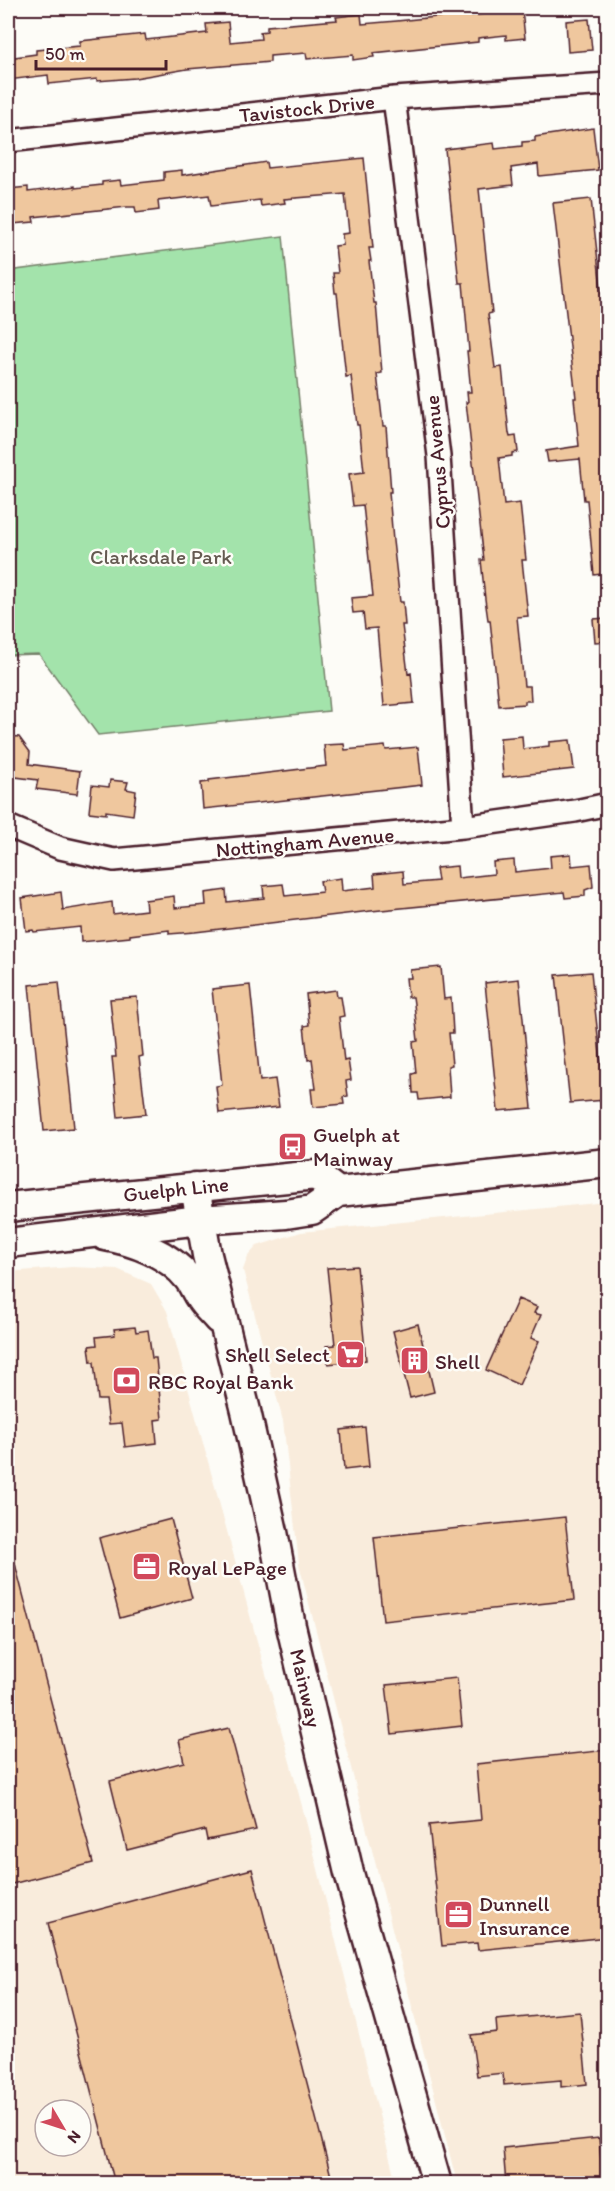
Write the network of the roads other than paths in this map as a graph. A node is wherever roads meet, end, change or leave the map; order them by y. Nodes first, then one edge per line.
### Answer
1 (608, 84) edge
2 (394, 98) junction
3 (8, 141) edge
4 (608, 804) edge
5 (8, 825) edge
6 (464, 827) junction
7 (608, 1163) edge
8 (195, 1187) junction
9 (338, 1192) junction
10 (8, 1207) edge
11 (201, 1221) junction
12 (79, 1235) junction
13 (8, 1243) edge
14 (226, 1327) junction
15 (437, 2184) edge

1 - 2 street, Tavistock Drive
2 - 3 street, Tavistock Drive
2 - 6 street, Cyprus Avenue
4 - 6 street, Nottingham Avenue
5 - 6 street, Nottingham Avenue
7 - 9 main road, Guelph Line
8 - 9 main road, Guelph Line
8 - 10 main road, Guelph Line
8 - 11 main road, Mainway
9 - 11 main road, Guelph Line
11 - 12 main road, Guelph Line
11 - 14 main road, Mainway
12 - 13 main road, Guelph Line
12 - 14 main road
14 - 15 main road, Mainway

